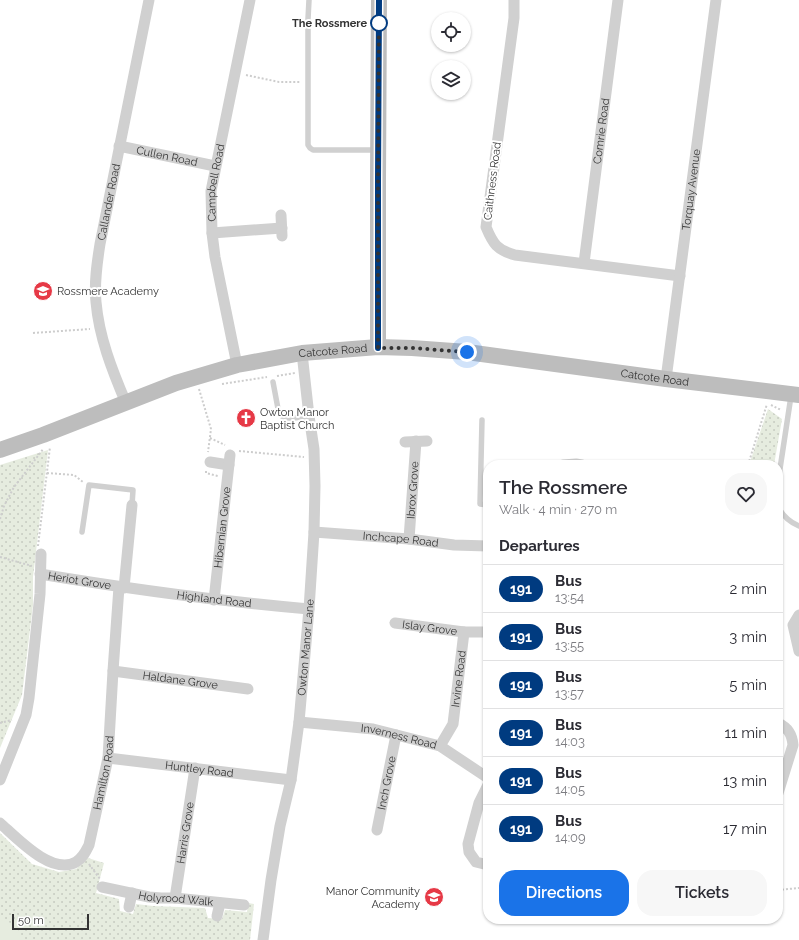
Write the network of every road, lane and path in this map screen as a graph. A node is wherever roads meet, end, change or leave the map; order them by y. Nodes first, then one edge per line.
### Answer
1 (149, 0) edge
2 (250, 0) edge
3 (309, 0) edge
4 (379, 0) edge
5 (514, 0) edge
6 (618, 0) edge
7 (716, 0) edge
8 (235, 72) junction
9 (308, 82) junction
10 (119, 146) junction
11 (378, 150) junction
12 (215, 166) junction
13 (281, 215) dead end
14 (212, 233) junction
15 (584, 263) junction
16 (680, 276) junction
17 (100, 328) junction
18 (33, 333) dead end
19 (378, 348) junction
20 (302, 354) junction
21 (237, 365) junction
22 (304, 372) junction
23 (666, 379) junction
24 (273, 382) dead end
25 (221, 384) dead end
26 (199, 388) dead end
27 (795, 395) edge
28 (126, 402) junction
29 (767, 404) dead end
30 (309, 416) junction
31 (482, 420) dead end
32 (210, 438) junction
33 (416, 441) dead end
34 (50, 443) dead end
35 (44, 446) dead end
36 (0, 450) edge
37 (232, 455) junction
38 (314, 458) junction
39 (750, 460) edge
40 (782, 460) edge
41 (208, 461) junction
42 (47, 472) junction
43 (217, 483) dead end
44 (89, 485) junction
45 (483, 504) edge
46 (132, 505) joint
47 (783, 515) edge
48 (0, 519) edge
49 (799, 526) edge
50 (82, 532) dead end
51 (314, 532) junction
52 (409, 539) junction
53 (483, 546) edge
54 (41, 554) joint
55 (0, 557) edge
56 (40, 571) junction
57 (122, 587) junction
58 (214, 600) junction
59 (309, 609) junction
60 (799, 615) edge
61 (395, 623) dead end
62 (464, 632) junction
63 (483, 632) edge
64 (799, 651) edge
65 (113, 671) junction
66 (248, 689) dead end
67 (299, 722) junction
68 (783, 726) edge
69 (396, 735) junction
70 (440, 746) junction
71 (108, 758) junction
72 (195, 768) junction
73 (483, 775) edge
74 (783, 777) edge
75 (0, 780) edge
76 (290, 780) junction
77 (483, 795) edge
78 (0, 824) edge
79 (377, 830) dead end
80 (83, 856) junction
81 (483, 863) edge
82 (104, 887) joint
83 (799, 888) edge
84 (783, 890) edge
85 (132, 893) junction
86 (175, 898) junction
87 (220, 903) junction
88 (244, 905) dead end
89 (129, 907) dead end
90 (217, 916) dead end
91 (263, 940) edge

1 - 10 street, Callander Road
2 - 8 street, Campbell Road
3 - 9 lane
4 - 11 street
5 - 15 street, Caithness Road
6 - 15 street, Comrie Road
7 - 16 street, Torquay Avenue
8 - 9 path
8 - 12 street, Campbell Road
9 - 11 lane
10 - 12 street, Cullen Road
10 - 17 street, Callander Road
11 - 19 street
12 - 14 street, Campbell Road
13 - 14 street
14 - 21 street, Campbell Road
15 - 16 street, Caithness Road
16 - 23 street, Torquay Avenue
17 - 18 path
17 - 28 street, Callander Road
19 - 20 street, Catcote Road
19 - 23 street, Catcote Road
20 - 21 street, Catcote Road
20 - 22 street, Owton Manor Lane
21 - 28 street, Catcote Road
22 - 25 path
22 - 30 street, Owton Manor Lane
23 - 27 street, Catcote Road
24 - 30 lane
26 - 32 path
27 - 40 lane
28 - 36 street, Catcote Road
29 - 39 path
30 - 38 street, Owton Manor Lane
31 - 45 lane
32 - 37 path
32 - 41 path
33 - 52 street, Ibrox Grove
34 - 42 path
35 - 48 path
37 - 38 path
37 - 41 street
37 - 58 street, Hibernian Grove
38 - 51 street, Owton Manor Lane
41 - 43 path
42 - 44 path
42 - 54 path
44 - 46 lane
44 - 50 lane
46 - 57 street
47 - 49 lane
51 - 52 street, Inchcape Road
51 - 59 street, Owton Manor Lane
52 - 53 street, Inchcape Road
54 - 56 street
55 - 56 path
56 - 57 street, Heriot Grove
56 - 75 street
57 - 58 street, Highland Road
57 - 65 street, Hamilton Road
58 - 59 street, Highland Road
59 - 67 street, Owton Manor Lane
60 - 64 street
61 - 62 street, Islay Grove
62 - 63 street
62 - 70 street, Irvine Road
65 - 66 street, Haldane Grove
65 - 71 street, Hamilton Road
67 - 69 street, Inverness Road
67 - 76 street, Owton Manor Lane
68 - 74 street
69 - 70 street, Inverness Road
69 - 79 street, Inch Grove
70 - 73 street, Inverness Road
71 - 72 street, Huntley Road
71 - 80 street, Hamilton Road
72 - 76 street, Huntley Road
72 - 86 street, Harris Grove
76 - 91 street, Owton Manor Lane
77 - 81 street
78 - 80 street
80 - 82 path
82 - 85 street, Holyrood Walk
83 - 84 path
85 - 86 street, Holyrood Walk
85 - 89 street, Holyrood Walk
86 - 87 street, Holyrood Walk
87 - 88 street, Holyrood Walk
87 - 90 street, Holyrood Walk

